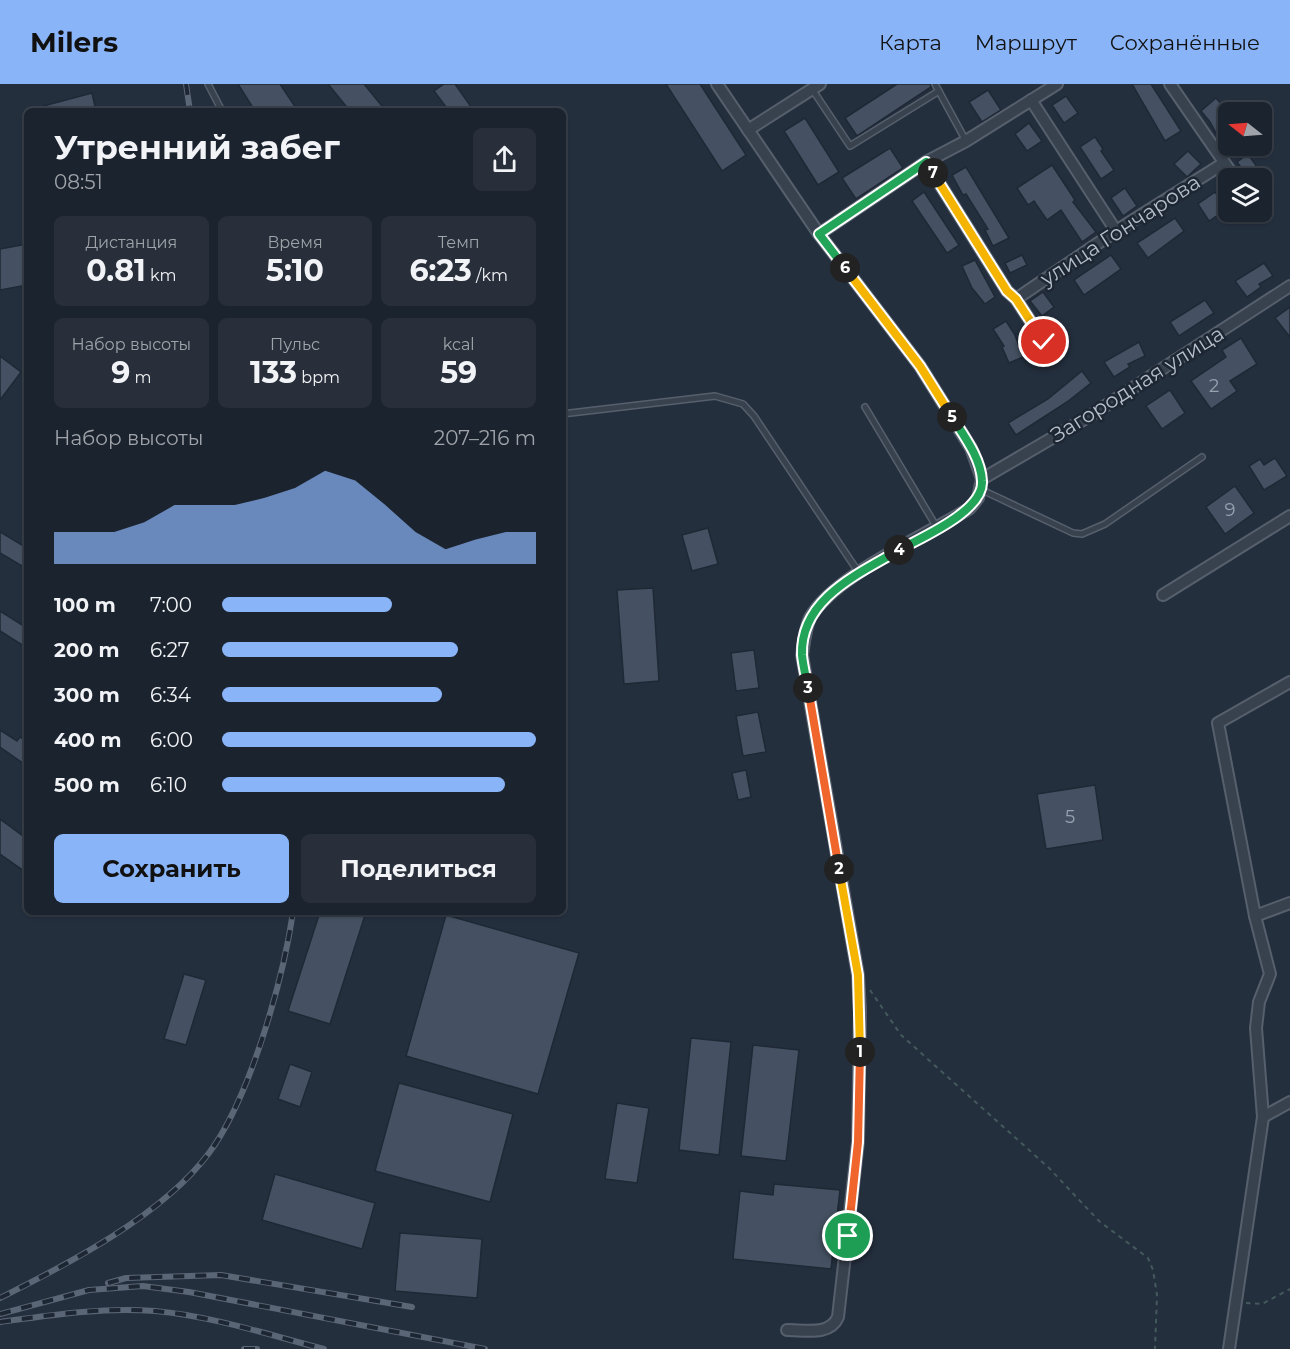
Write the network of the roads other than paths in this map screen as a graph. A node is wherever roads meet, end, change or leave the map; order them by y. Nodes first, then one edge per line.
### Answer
1 (208, 84) edge
2 (717, 84) edge
3 (935, 84) edge
4 (1057, 84) edge
5 (1170, 84) edge
6 (816, 87) edge
7 (939, 91) junction
8 (1031, 100) junction
9 (220, 108) edge
10 (748, 130) junction
11 (966, 141) junction
12 (926, 162) junction
13 (1224, 163) junction
14 (1228, 168) edge
15 (1116, 231) junction
16 (819, 234) junction
17 (1290, 286) edge
18 (1016, 299) junction
19 (1044, 342) dead end
20 (865, 407) dead end
21 (566, 414) edge
22 (1202, 457) dead end
23 (982, 484) junction
24 (1290, 516) edge
25 (937, 528) junction
26 (859, 573) junction
27 (1162, 595) dead end
28 (1290, 682) edge
29 (1290, 903) edge
30 (1255, 916) junction
31 (1290, 1102) edge
32 (1263, 1118) junction
33 (787, 1330) dead end
34 (1229, 1349) edge

1 - 9 lane
2 - 10 street
3 - 7 lane
4 - 8 street
5 - 13 street
6 - 7 lane
6 - 10 street
7 - 11 lane
8 - 11 street
8 - 15 street
10 - 16 street
11 - 12 street
12 - 16 street
12 - 18 street
13 - 14 street
13 - 15 street, улица Гончарова
15 - 18 street, улица Гончарова
16 - 23 street
17 - 23 street, Загородная улица
18 - 19 street
20 - 25 lane
21 - 26 lane
22 - 23 lane
23 - 25 street, Загородная улица
24 - 27 street
25 - 26 street, Загородная улица
26 - 33 street, Загородная улица
28 - 30 street
29 - 30 street
30 - 32 street
31 - 32 street
32 - 34 street

